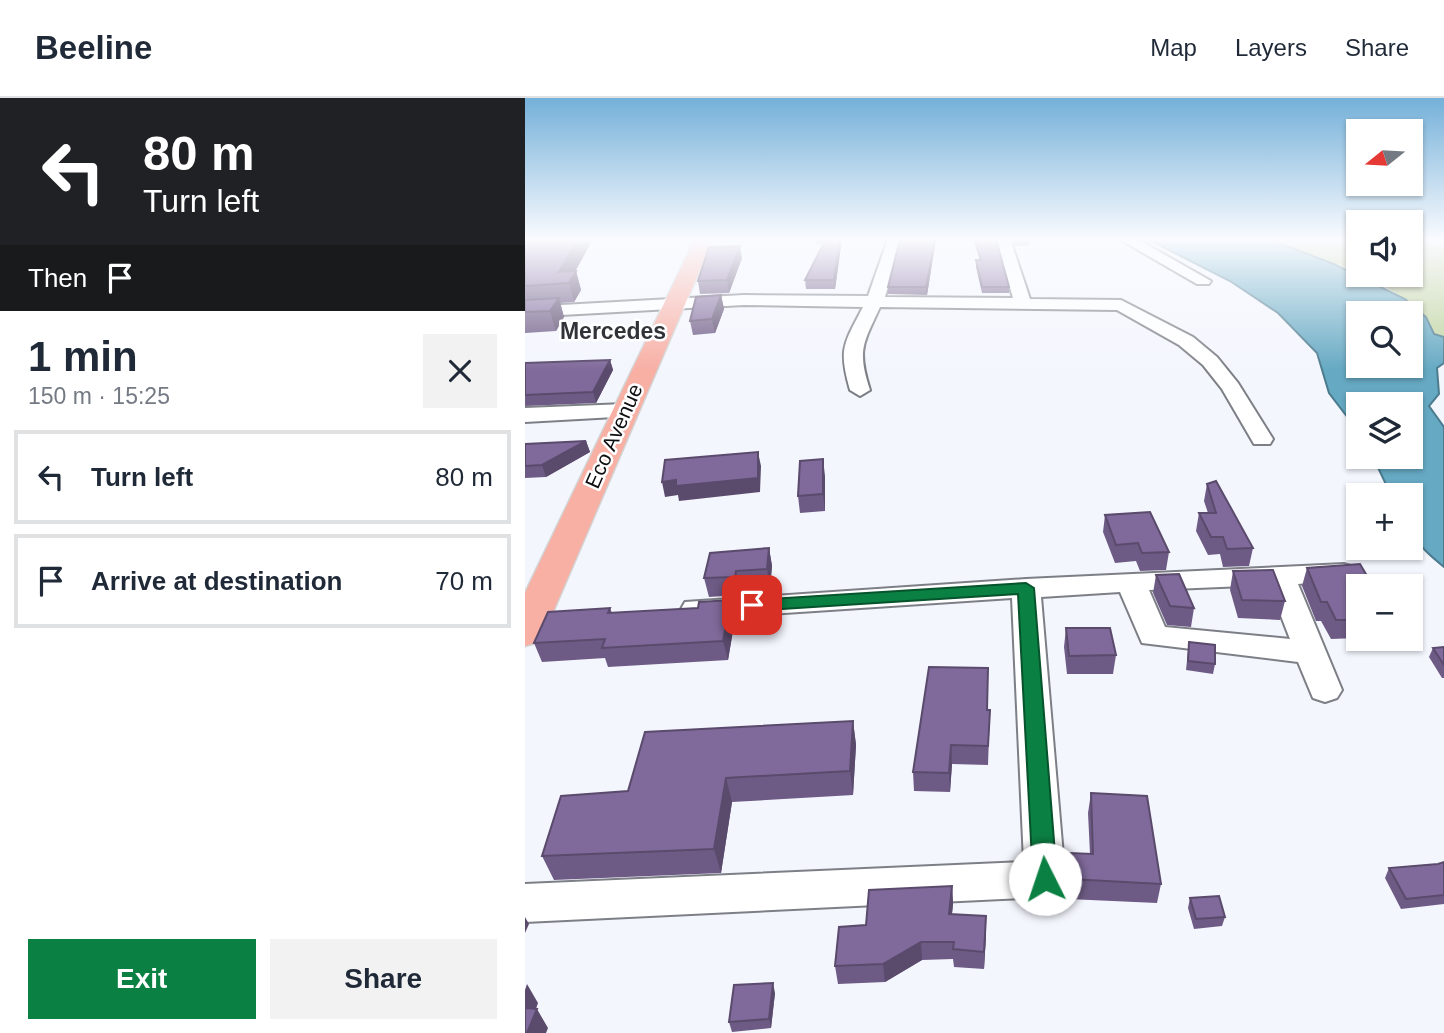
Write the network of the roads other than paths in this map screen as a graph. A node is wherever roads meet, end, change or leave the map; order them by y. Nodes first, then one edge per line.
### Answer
1 (683, 283) edge
2 (881, 283) edge
3 (1017, 283) edge
4 (875, 300) junction
5 (1023, 302) junction
6 (671, 306) junction
7 (525, 312) edge
8 (860, 390) dead end
9 (625, 411) junction
10 (525, 415) edge
11 (1262, 439) dead end
12 (1349, 573) edge
13 (1280, 575) junction
14 (1131, 582) junction
15 (1026, 588) junction
16 (669, 611) edge
17 (539, 623) edge
18 (1308, 652) junction
19 (1325, 690) dead end
20 (525, 903) edge

1 - 6 main road, Eco Avenue
2 - 4 street
3 - 5 street
4 - 5 street
4 - 6 street
4 - 8 street
5 - 11 street
6 - 7 street
6 - 9 main road, Eco Avenue
9 - 10 street
9 - 17 main road, Eco Avenue
12 - 13 street
13 - 14 street
13 - 18 street
14 - 15 street
14 - 18 street
15 - 16 street
15 - 20 street
18 - 19 street

